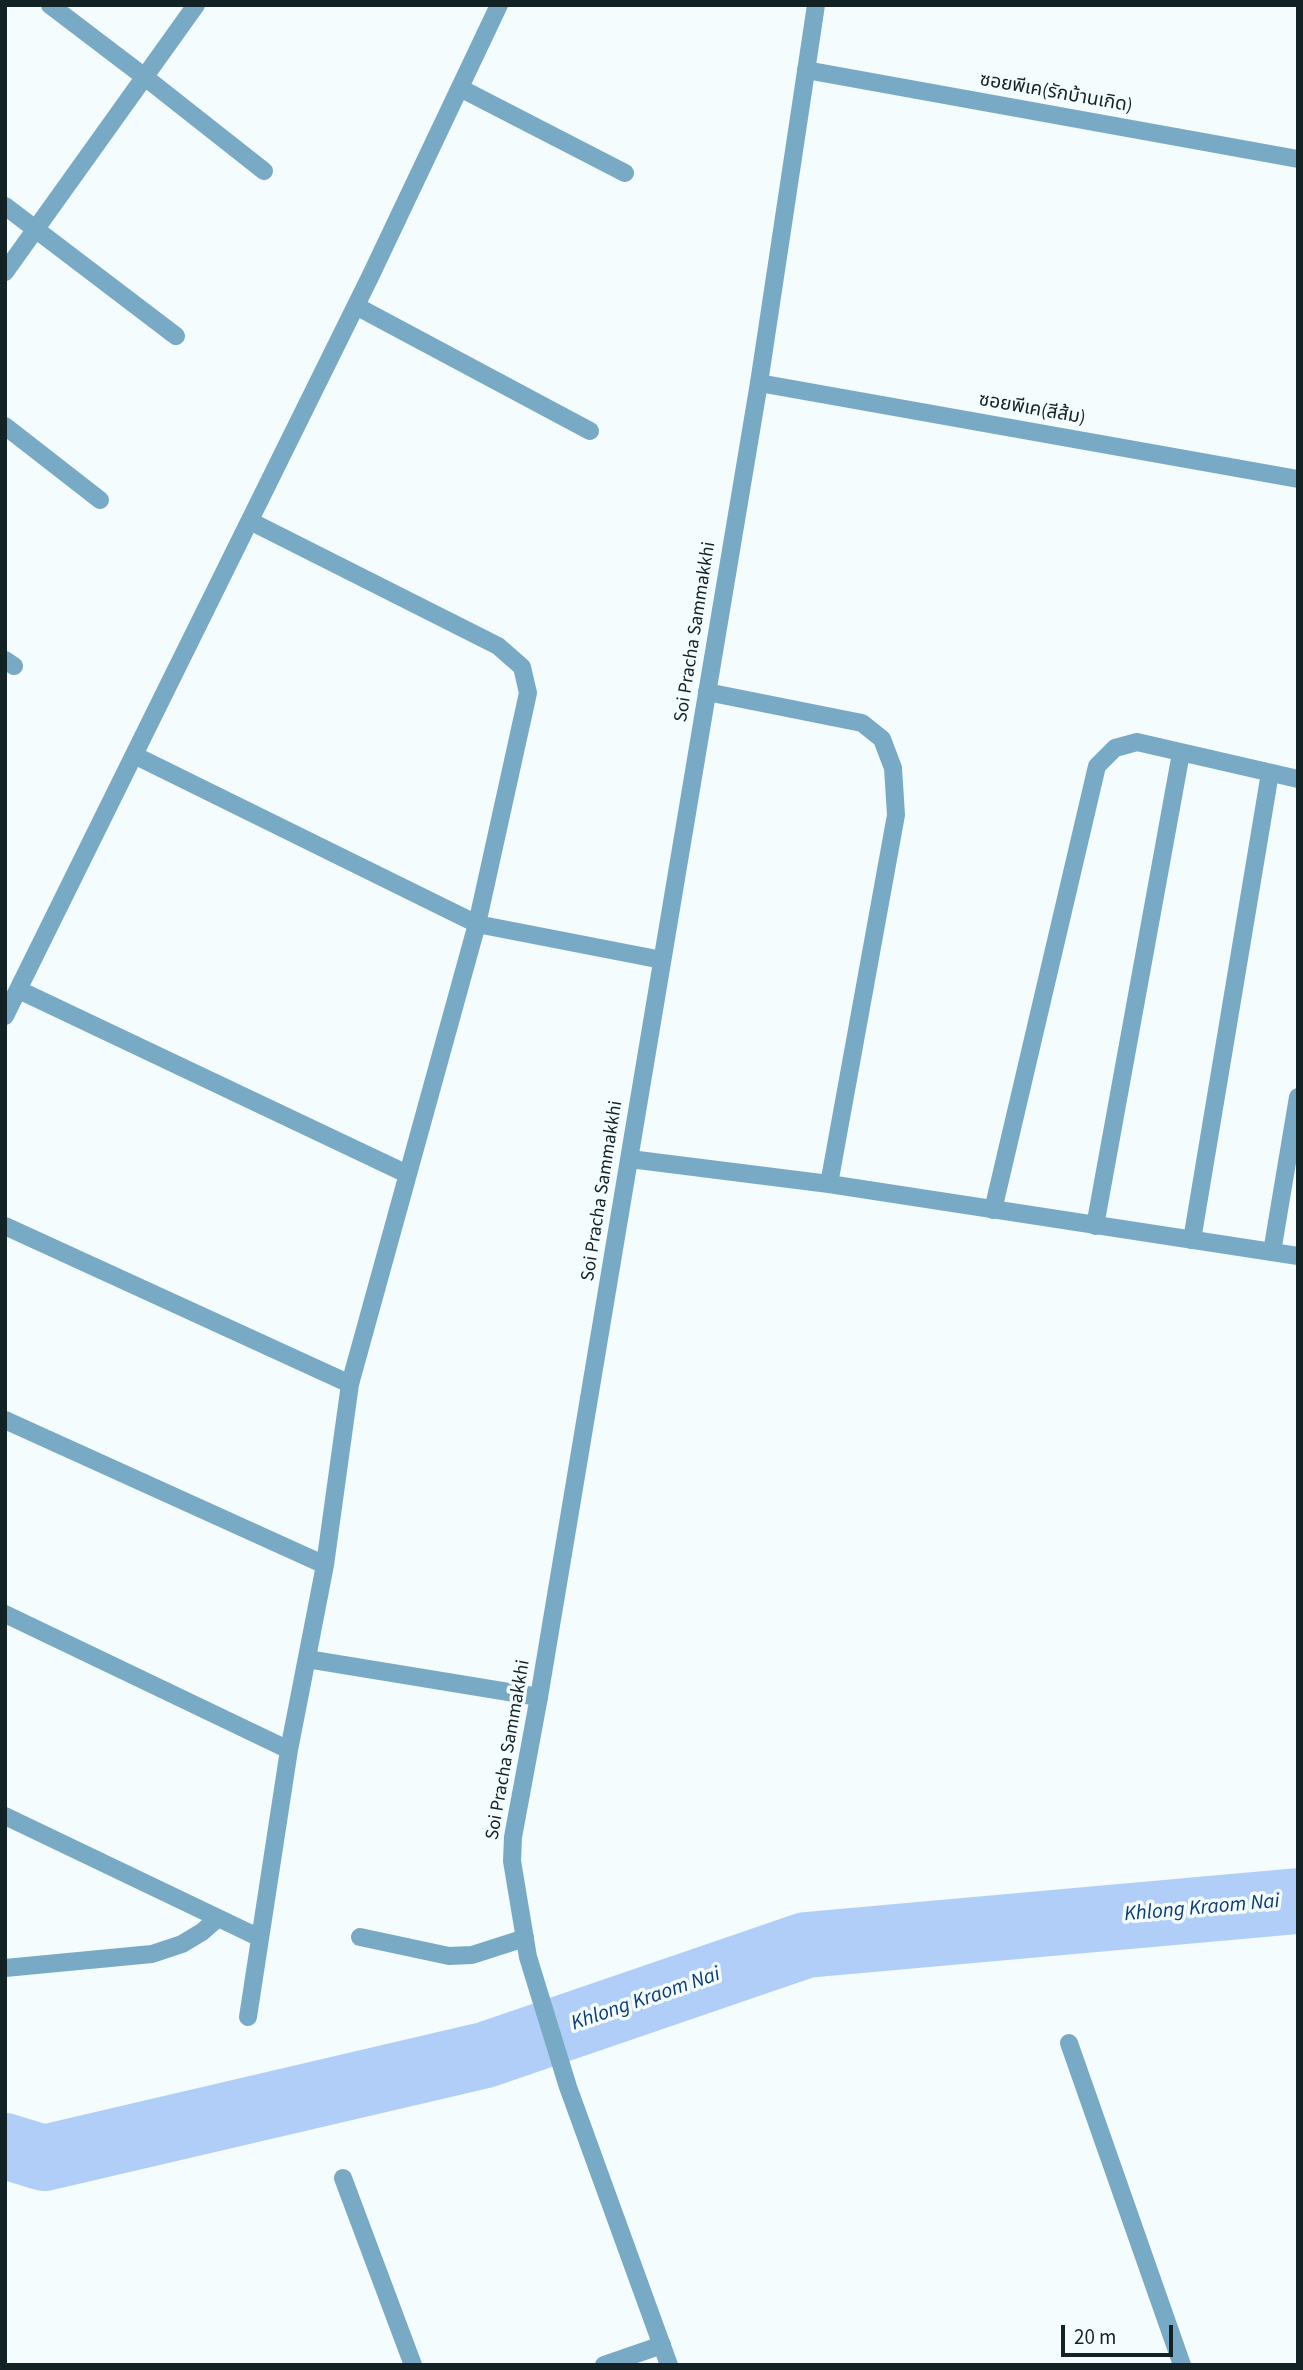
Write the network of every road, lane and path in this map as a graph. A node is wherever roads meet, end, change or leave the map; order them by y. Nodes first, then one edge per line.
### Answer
1 (50, 5) edge
2 (196, 5) edge
3 (499, 5) edge
4 (816, 5) edge
5 (806, 70) junction
6 (146, 78) junction
7 (460, 88) junction
8 (1298, 159) edge
9 (264, 171) dead end
10 (625, 173) dead end
11 (5, 206) edge
12 (36, 229) junction
13 (5, 272) edge
14 (356, 306) junction
15 (176, 336) dead end
16 (759, 383) junction
17 (5, 426) edge
18 (590, 431) dead end
19 (1298, 479) edge
20 (100, 500) dead end
21 (250, 521) junction
22 (707, 692) junction
23 (1181, 753) junction
24 (134, 755) junction
25 (1270, 772) junction
26 (1298, 779) edge
27 (477, 924) junction
28 (662, 960) junction
29 (19, 990) junction
30 (5, 1016) edge
31 (1298, 1097) edge
32 (630, 1159) junction
33 (407, 1174) junction
34 (829, 1184) junction
35 (993, 1210) junction
36 (5, 1226) edge
37 (1095, 1226) junction
38 (1192, 1240) junction
39 (1272, 1252) junction
40 (1298, 1256) edge
41 (350, 1384) junction
42 (5, 1420) edge
43 (325, 1565) junction
44 (5, 1614) edge
45 (307, 1659) junction
46 (539, 1697) junction
47 (289, 1750) junction
48 (5, 1816) edge
49 (218, 1918) junction
50 (360, 1937) dead end
51 (260, 1938) junction
52 (525, 1938) junction
53 (5, 1968) edge
54 (248, 2017) dead end
55 (1069, 2043) dead end
56 (343, 2178) dead end
57 (662, 2345) junction
58 (413, 2365) edge
59 (604, 2365) edge
60 (669, 2365) edge
61 (1182, 2365) edge

1 - 6 street
2 - 6 street
3 - 7 street
4 - 5 street, Soi Pracha Sammakkhi
5 - 8 street, ซอยพีเค(รักบ้านเกิด)
5 - 16 street, Soi Pracha Sammakkhi
6 - 9 street
6 - 12 street
7 - 10 street
7 - 14 street
11 - 12 street
12 - 13 street
12 - 15 street
14 - 18 street
14 - 21 street
16 - 19 street, ซอยพีเค(สีส้ม)
16 - 22 street, Soi Pracha Sammakkhi
17 - 20 street
21 - 24 street
21 - 27 street
22 - 28 street, Soi Pracha Sammakkhi
22 - 34 street
23 - 25 street
23 - 35 street
23 - 37 street
24 - 27 street
24 - 29 street
25 - 26 street
25 - 38 street
27 - 28 street
27 - 33 street
28 - 32 street, Soi Pracha Sammakkhi
29 - 30 street
29 - 33 street
31 - 39 street
32 - 34 street
32 - 46 street, Soi Pracha Sammakkhi
33 - 41 street
34 - 35 street
35 - 37 street
36 - 41 street
37 - 38 street
38 - 39 street
39 - 40 street
41 - 43 street
42 - 43 street
43 - 45 street
44 - 47 street
45 - 46 street
45 - 47 street
46 - 52 street, Soi Pracha Sammakkhi
47 - 51 street
48 - 49 street
49 - 51 street
49 - 53 street
50 - 52 street
51 - 54 street
52 - 57 street, Soi Pracha Sammakkhi
55 - 61 street
56 - 58 street
57 - 59 street
57 - 60 street, Soi Pracha Sammakkhi

